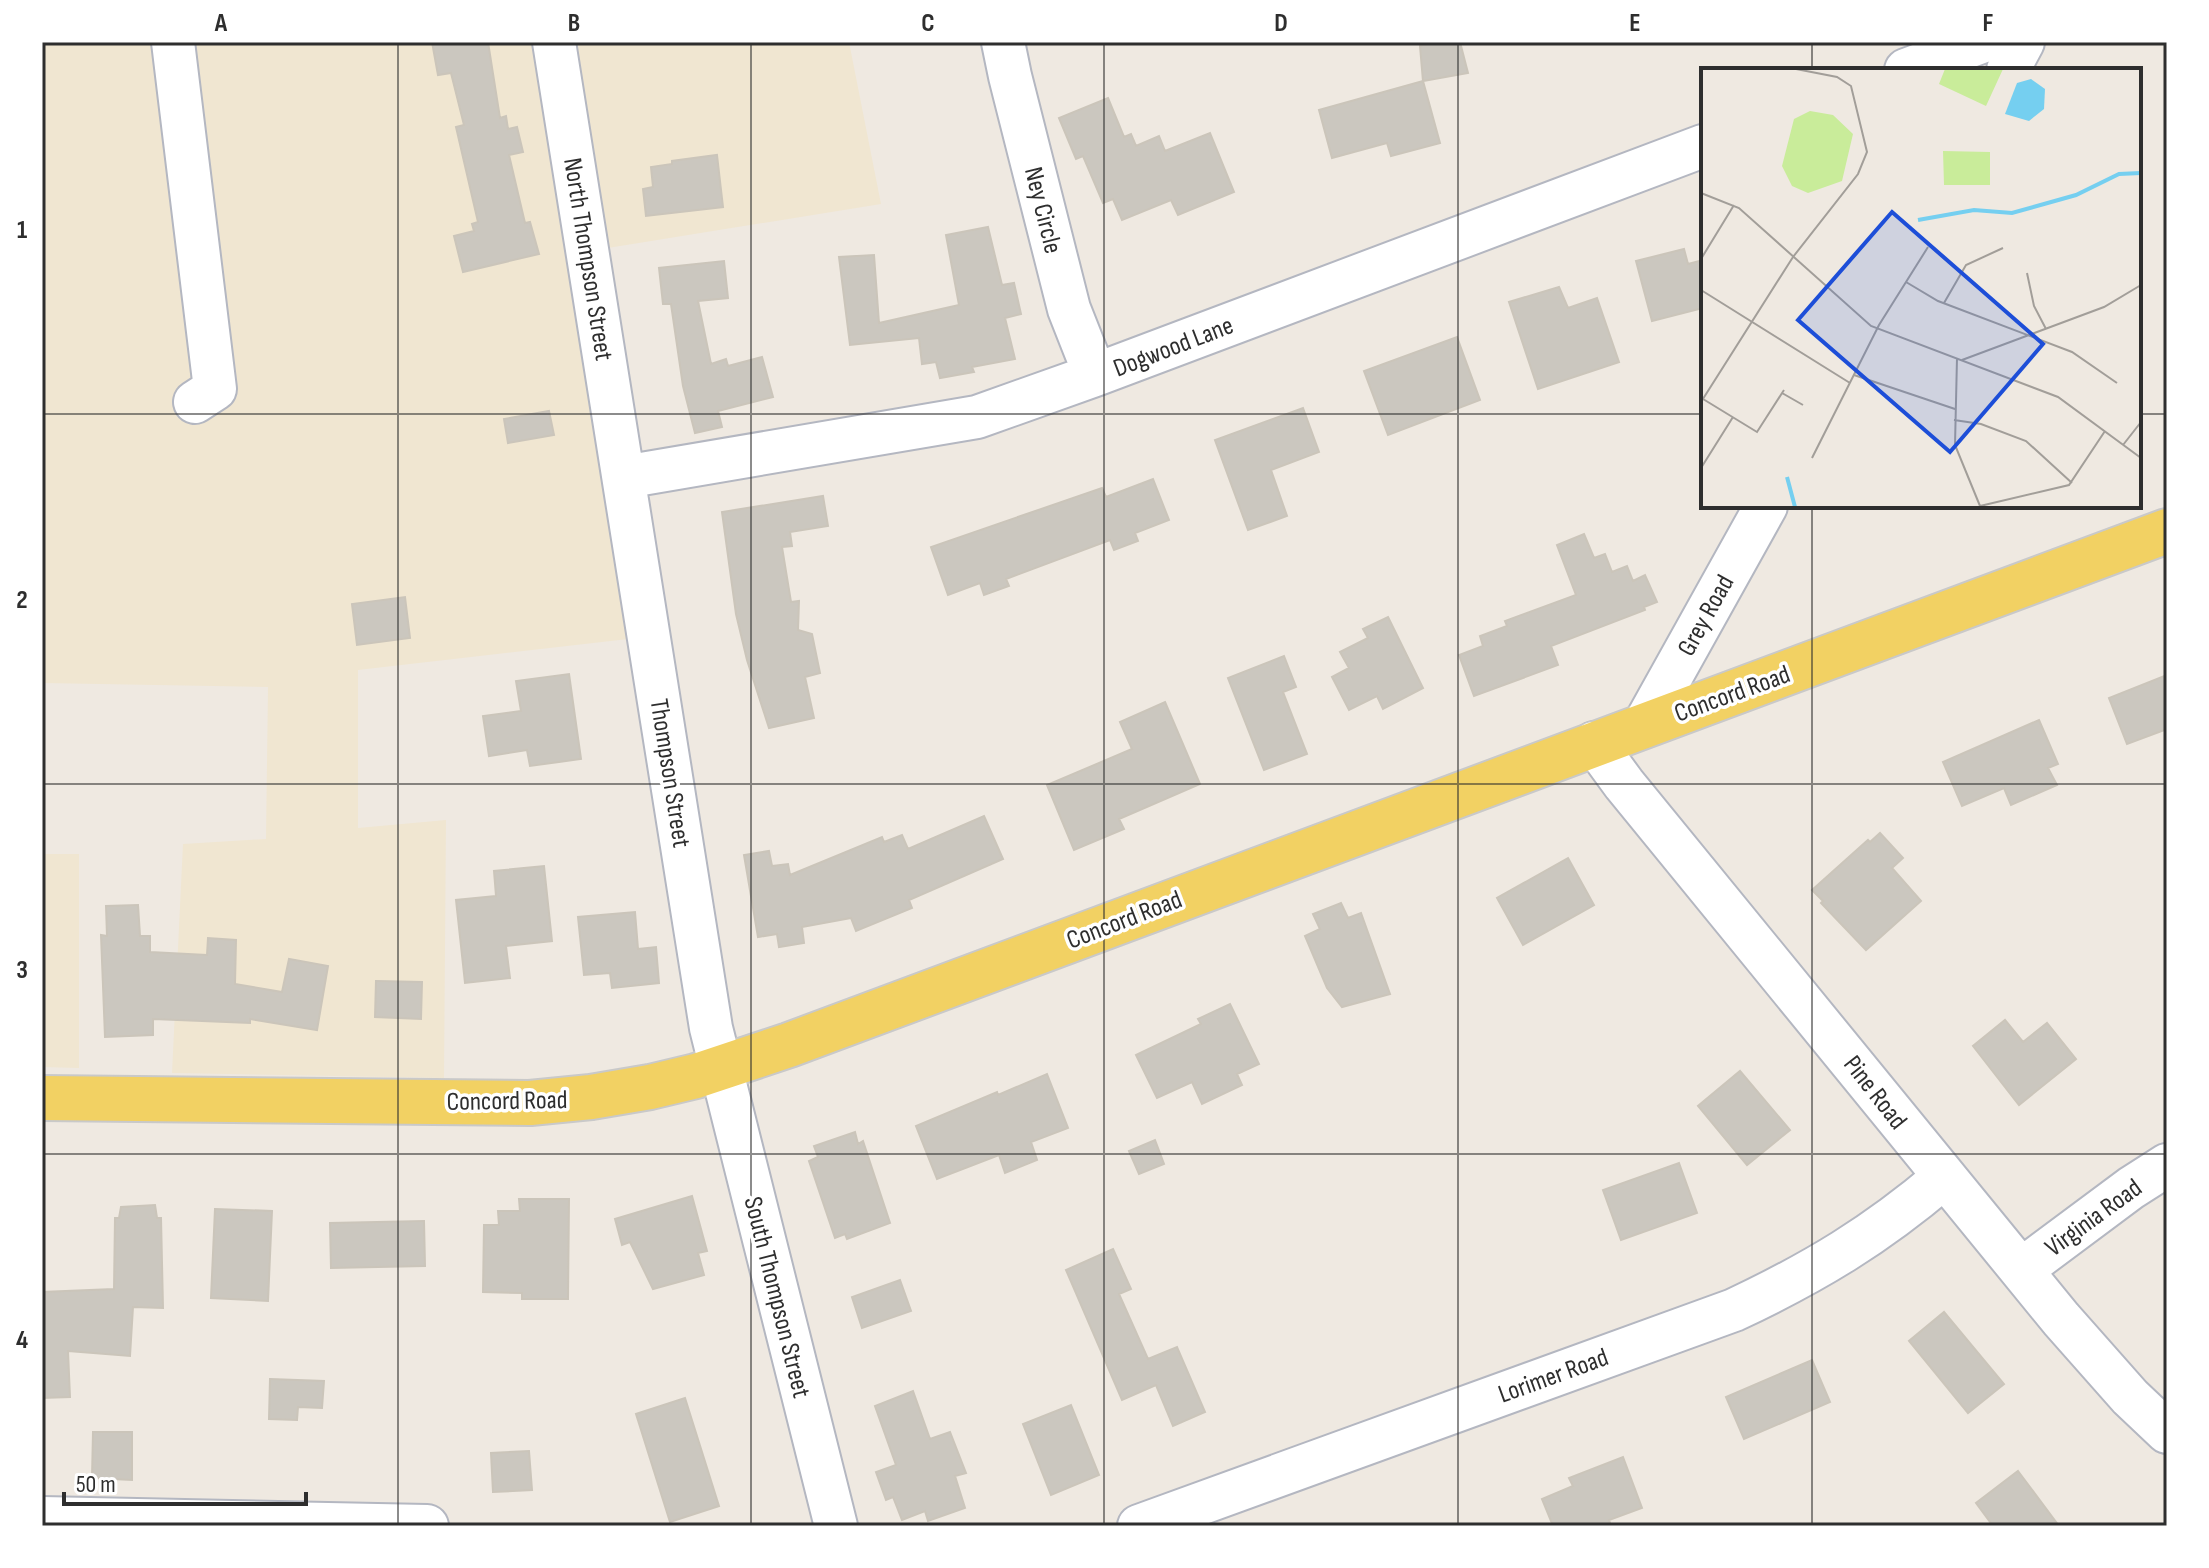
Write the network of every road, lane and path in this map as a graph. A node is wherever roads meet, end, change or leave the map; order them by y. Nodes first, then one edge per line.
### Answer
1 (173, 42) edge
2 (554, 42) edge
3 (1003, 42) edge
4 (1981, 42) edge
5 (2023, 42) edge
6 (1911, 68) edge
7 (2009, 68) edge
8 (1701, 147) edge
9 (1095, 375) junction
10 (195, 402) dead end
11 (624, 477) junction
12 (1765, 508) edge
13 (2167, 531) edge
14 (1644, 725) junction
15 (1594, 743) junction
16 (721, 1068) junction
17 (42, 1098) edge
18 (2167, 1165) edge
19 (1943, 1178) junction
20 (2021, 1270) junction
21 (2167, 1432) edge
22 (42, 1518) edge
23 (427, 1526) edge
24 (836, 1526) edge
25 (1139, 1526) edge

1 - 10 street
2 - 11 street, North Thompson Street
3 - 9 street, Ney Circle
4 - 6 street
5 - 7 street
8 - 9 street, Dogwood Lane
9 - 11 street, Dogwood Lane
11 - 16 street, Thompson Street
12 - 14 street, Grey Road
13 - 14 main road, Concord Road
14 - 15 main road, Concord Road
15 - 16 main road, Concord Road
15 - 19 street, Pine Road
16 - 17 main road, Concord Road
16 - 24 street, South Thompson Street
18 - 20 street, Virginia Road
19 - 20 street, Pine Road
19 - 25 street, Lorimer Road
20 - 21 street, Pine Road
22 - 23 street

